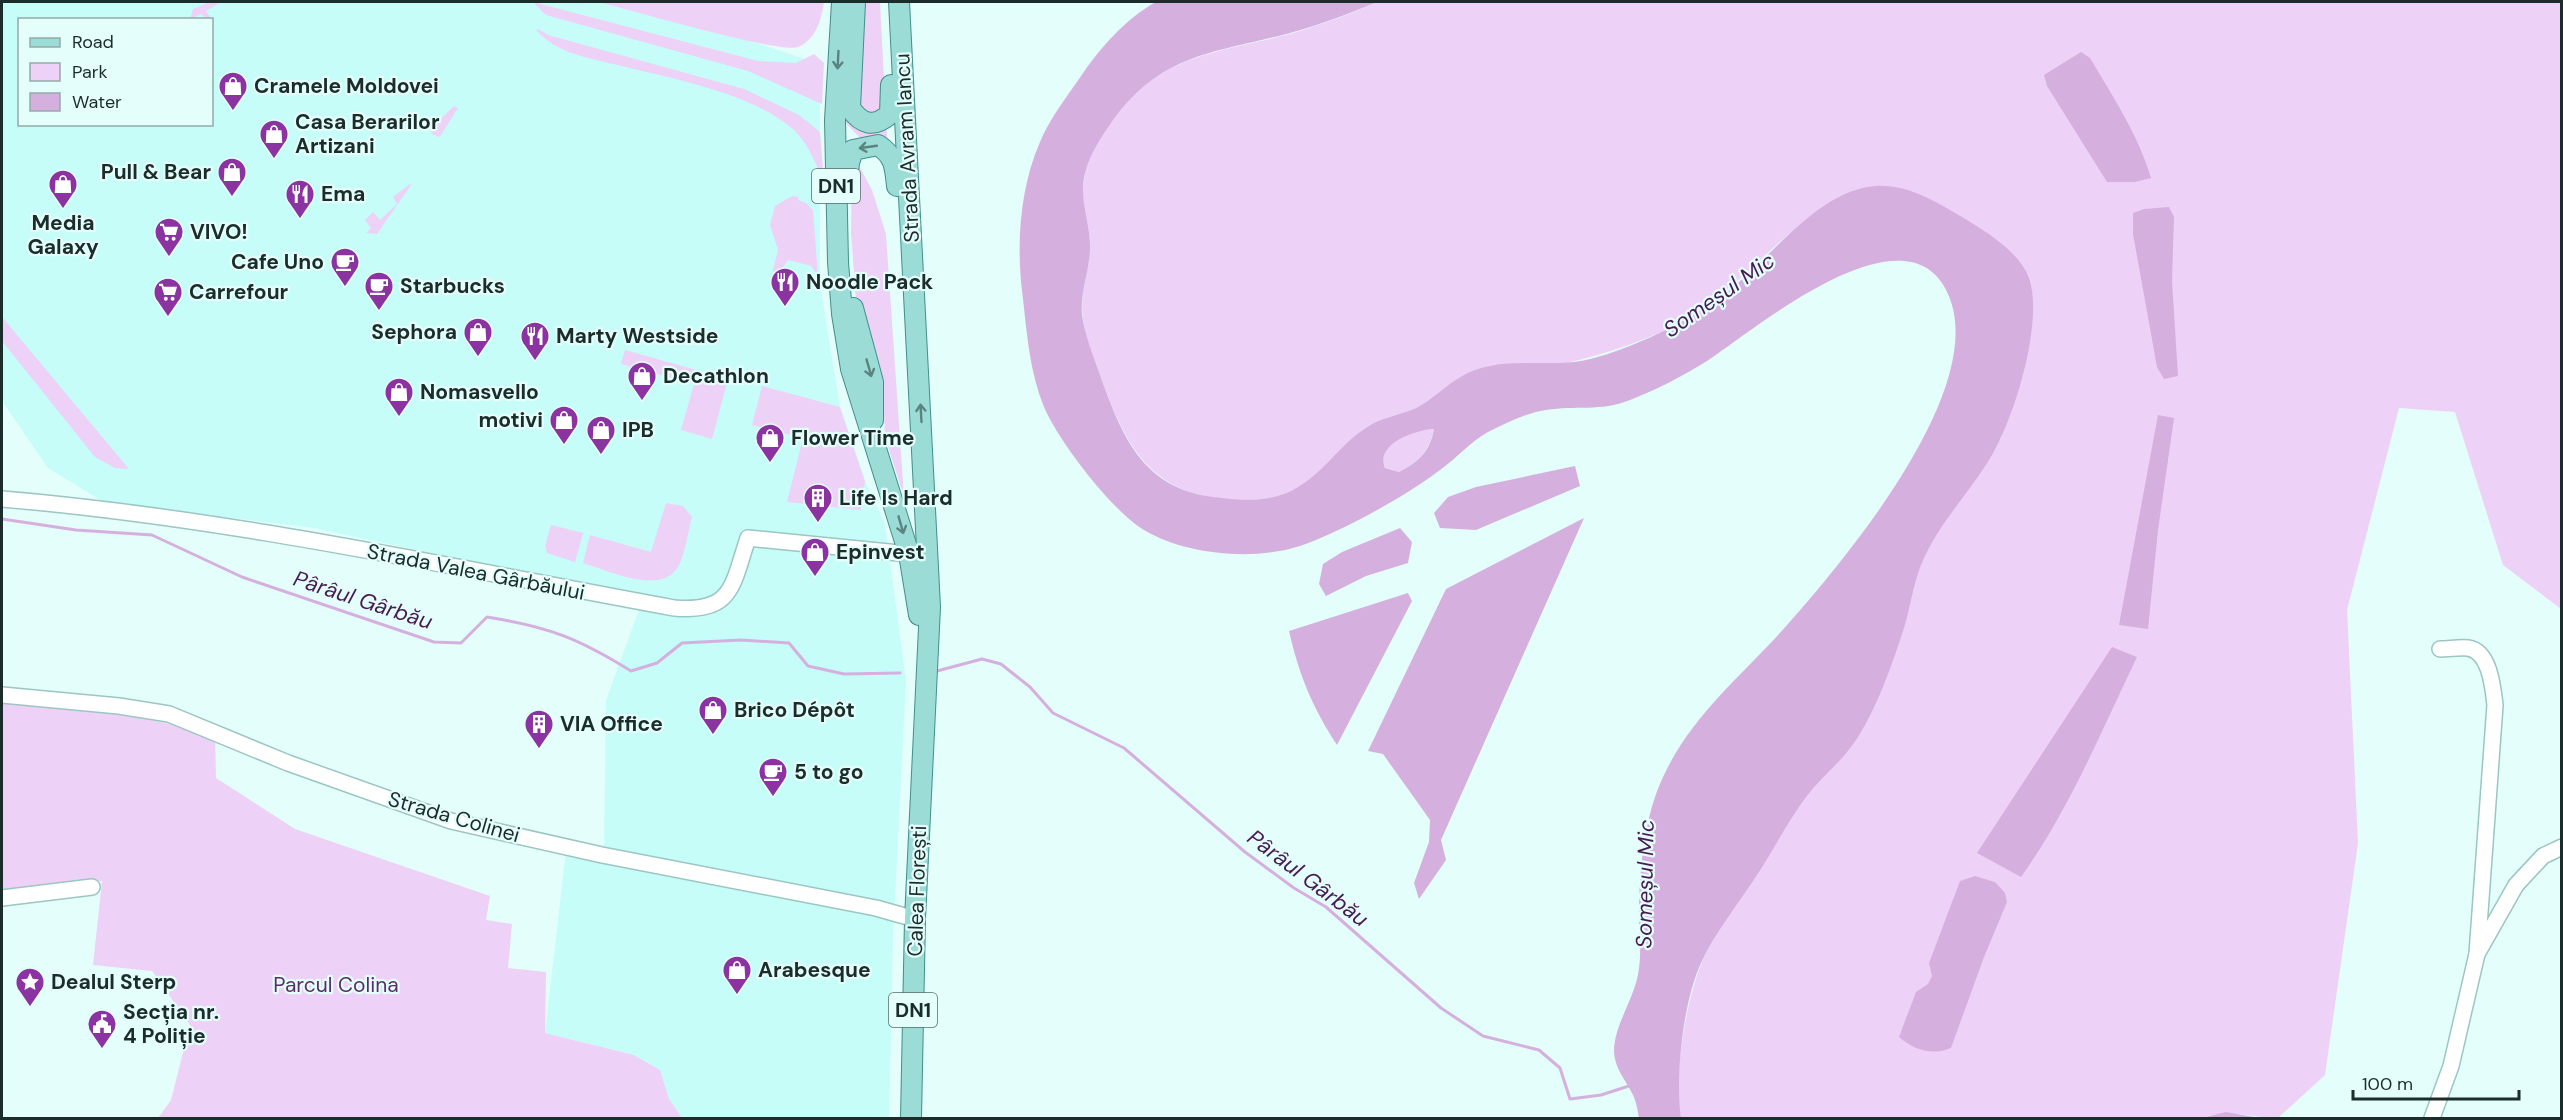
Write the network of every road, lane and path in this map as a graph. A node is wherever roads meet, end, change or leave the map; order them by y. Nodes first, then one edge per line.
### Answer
1 (842, 2) edge
2 (855, 2) edge
3 (887, 2) edge
4 (899, 2) edge
5 (912, 247) junction
6 (874, 442) junction
7 (2, 499) edge
8 (909, 554) junction
9 (2440, 649) dead end
10 (926, 672) junction
11 (2, 695) edge
12 (2562, 847) edge
13 (92, 887) dead end
14 (2, 898) edge
15 (915, 919) junction
16 (2477, 954) junction
17 (911, 1119) edge
18 (2432, 1119) edge

1 -> 6 main road, DN1
2 - 3 main road
4 - 5 main road, Strada Avram Iancu / DN1
5 -> 6 main road
10 -> 5 main road, Strada Avram Iancu / DN1
6 -> 8 main road, DN1
7 - 8 street, Strada Valea Gârbăului
8 - 10 main road, DN1
9 - 16 street
10 - 15 main road, Calea Florești / DN1
11 - 15 street, Strada Colinei
12 - 16 street
13 - 14 street
15 - 17 main road, Calea Florești / DN1
16 - 18 street

